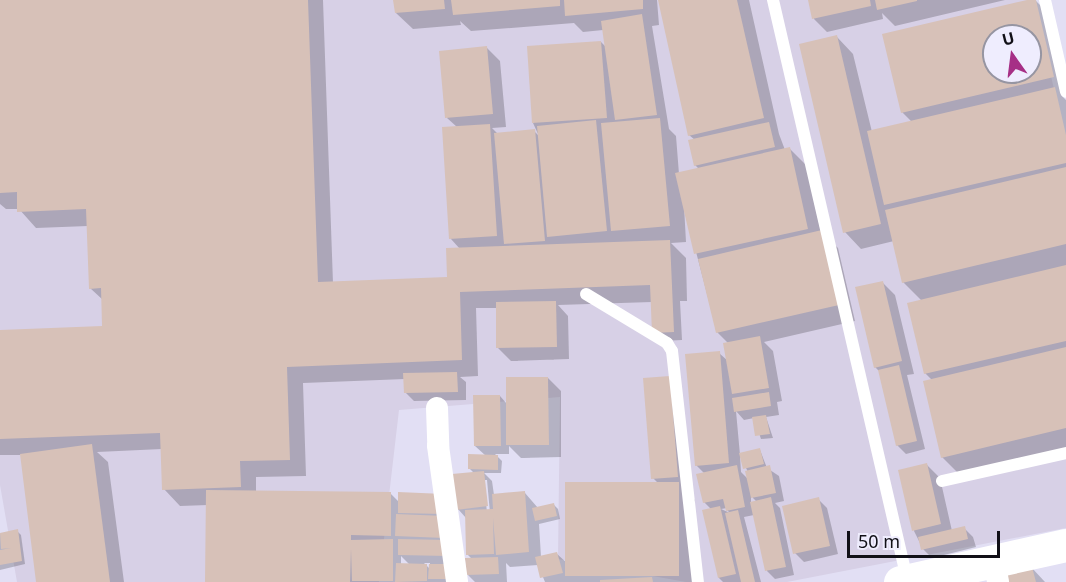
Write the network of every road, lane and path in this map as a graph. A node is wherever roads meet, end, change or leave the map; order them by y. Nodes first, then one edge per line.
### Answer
1 (773, 0) edge
2 (1045, 0) edge
3 (1066, 92) edge
4 (586, 294) dead end
5 (437, 408) dead end
6 (1066, 453) edge
7 (942, 481) dead end
8 (1066, 545) edge
9 (996, 571) edge
10 (904, 581) edge
11 (457, 582) edge
12 (698, 582) edge

1 - 10 lane
2 - 3 lane
4 - 12 lane
5 - 11 street
6 - 7 lane
8 - 9 street
9 - 10 street

